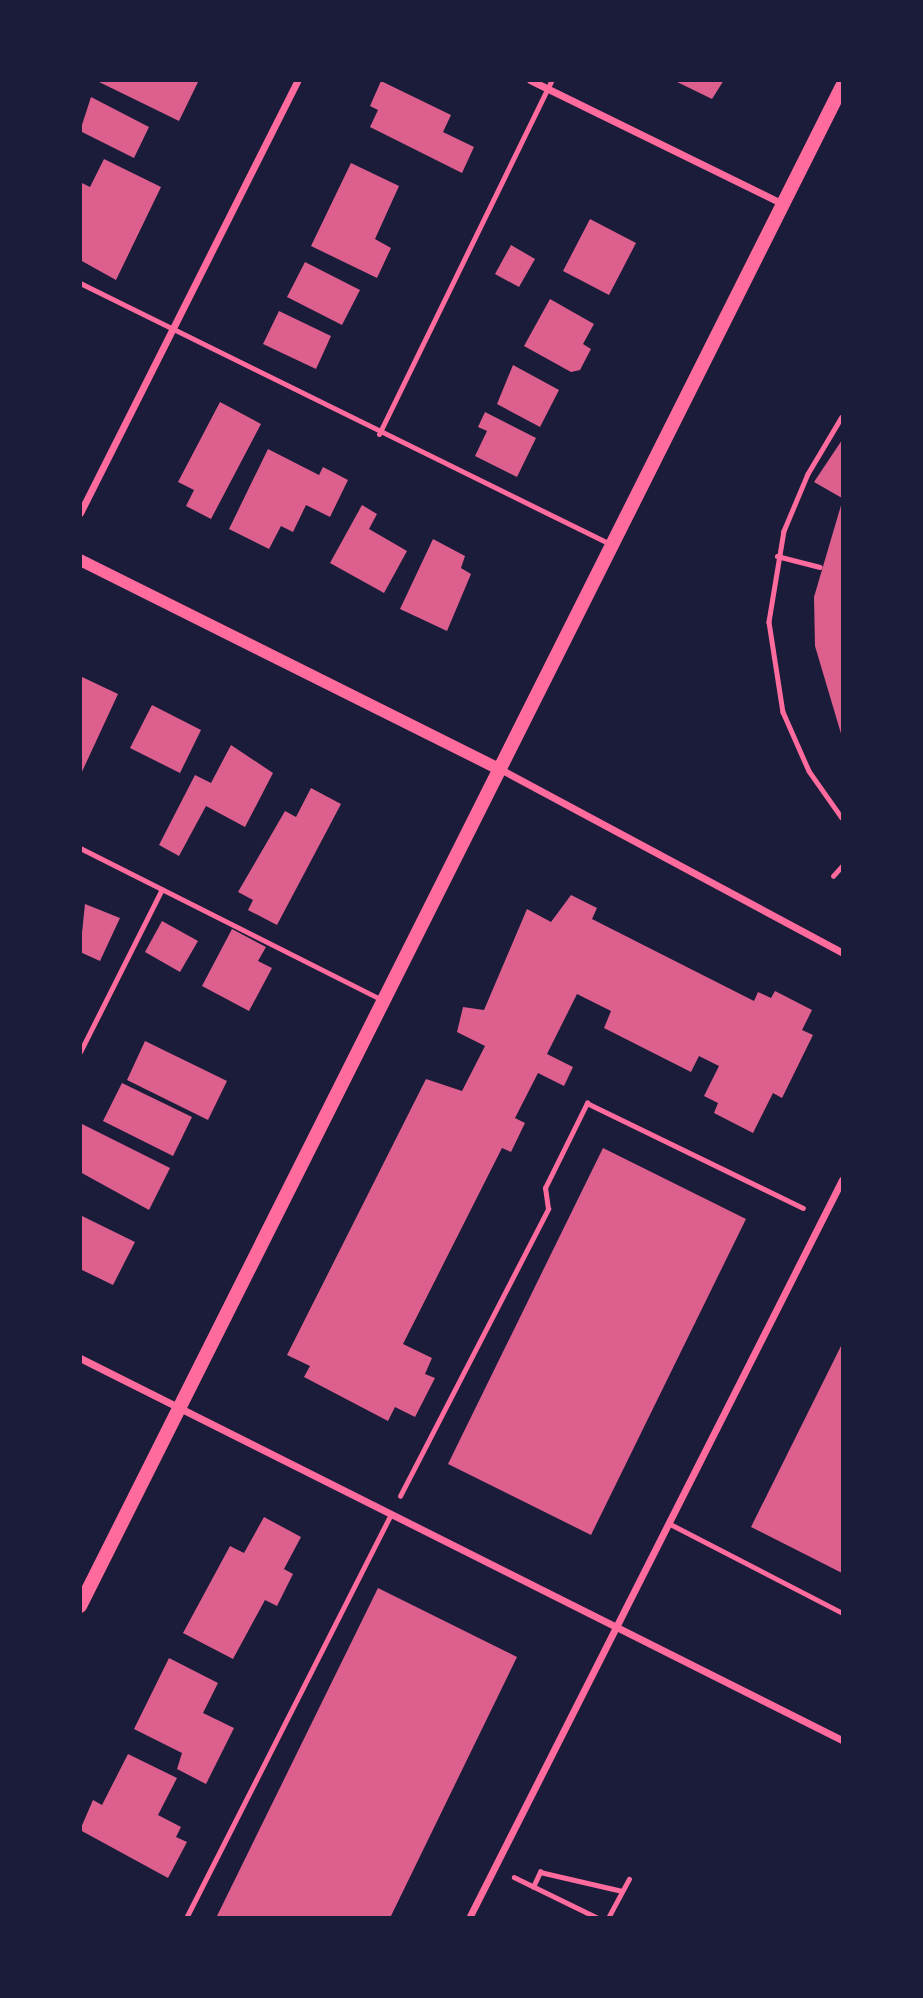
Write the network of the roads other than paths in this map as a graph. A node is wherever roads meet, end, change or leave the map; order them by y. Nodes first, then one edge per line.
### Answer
1 (298, 80) edge
2 (530, 80) edge
3 (552, 80) edge
4 (842, 86) edge
5 (548, 89) junction
6 (784, 204) junction
7 (80, 284) edge
8 (173, 329) junction
9 (379, 434) junction
10 (80, 513) edge
11 (613, 545) junction
12 (80, 559) edge
13 (500, 769) junction
14 (80, 848) edge
15 (162, 889) junction
16 (842, 952) edge
17 (385, 1001) junction
18 (80, 1052) edge
19 (842, 1180) edge
20 (80, 1359) edge
21 (180, 1409) junction
22 (391, 1514) junction
23 (668, 1523) junction
24 (80, 1606) edge
25 (842, 1613) edge
26 (615, 1626) junction
27 (842, 1740) edge
28 (186, 1917) edge
29 (469, 1917) edge

1 - 8 street
2 - 5 street
3 - 5 lane
4 - 6 main road
5 - 6 street
5 - 9 lane
6 - 11 main road
7 - 8 lane
8 - 9 lane
8 - 10 street
9 - 11 lane
11 - 13 main road
12 - 13 street
13 - 16 street
13 - 17 main road
14 - 15 lane
15 - 17 lane
15 - 18 lane
17 - 21 main road
19 - 23 street
20 - 21 street
21 - 22 street
21 - 24 main road
22 - 26 street
22 - 28 lane
23 - 25 lane
23 - 26 street
26 - 27 street
26 - 29 street

